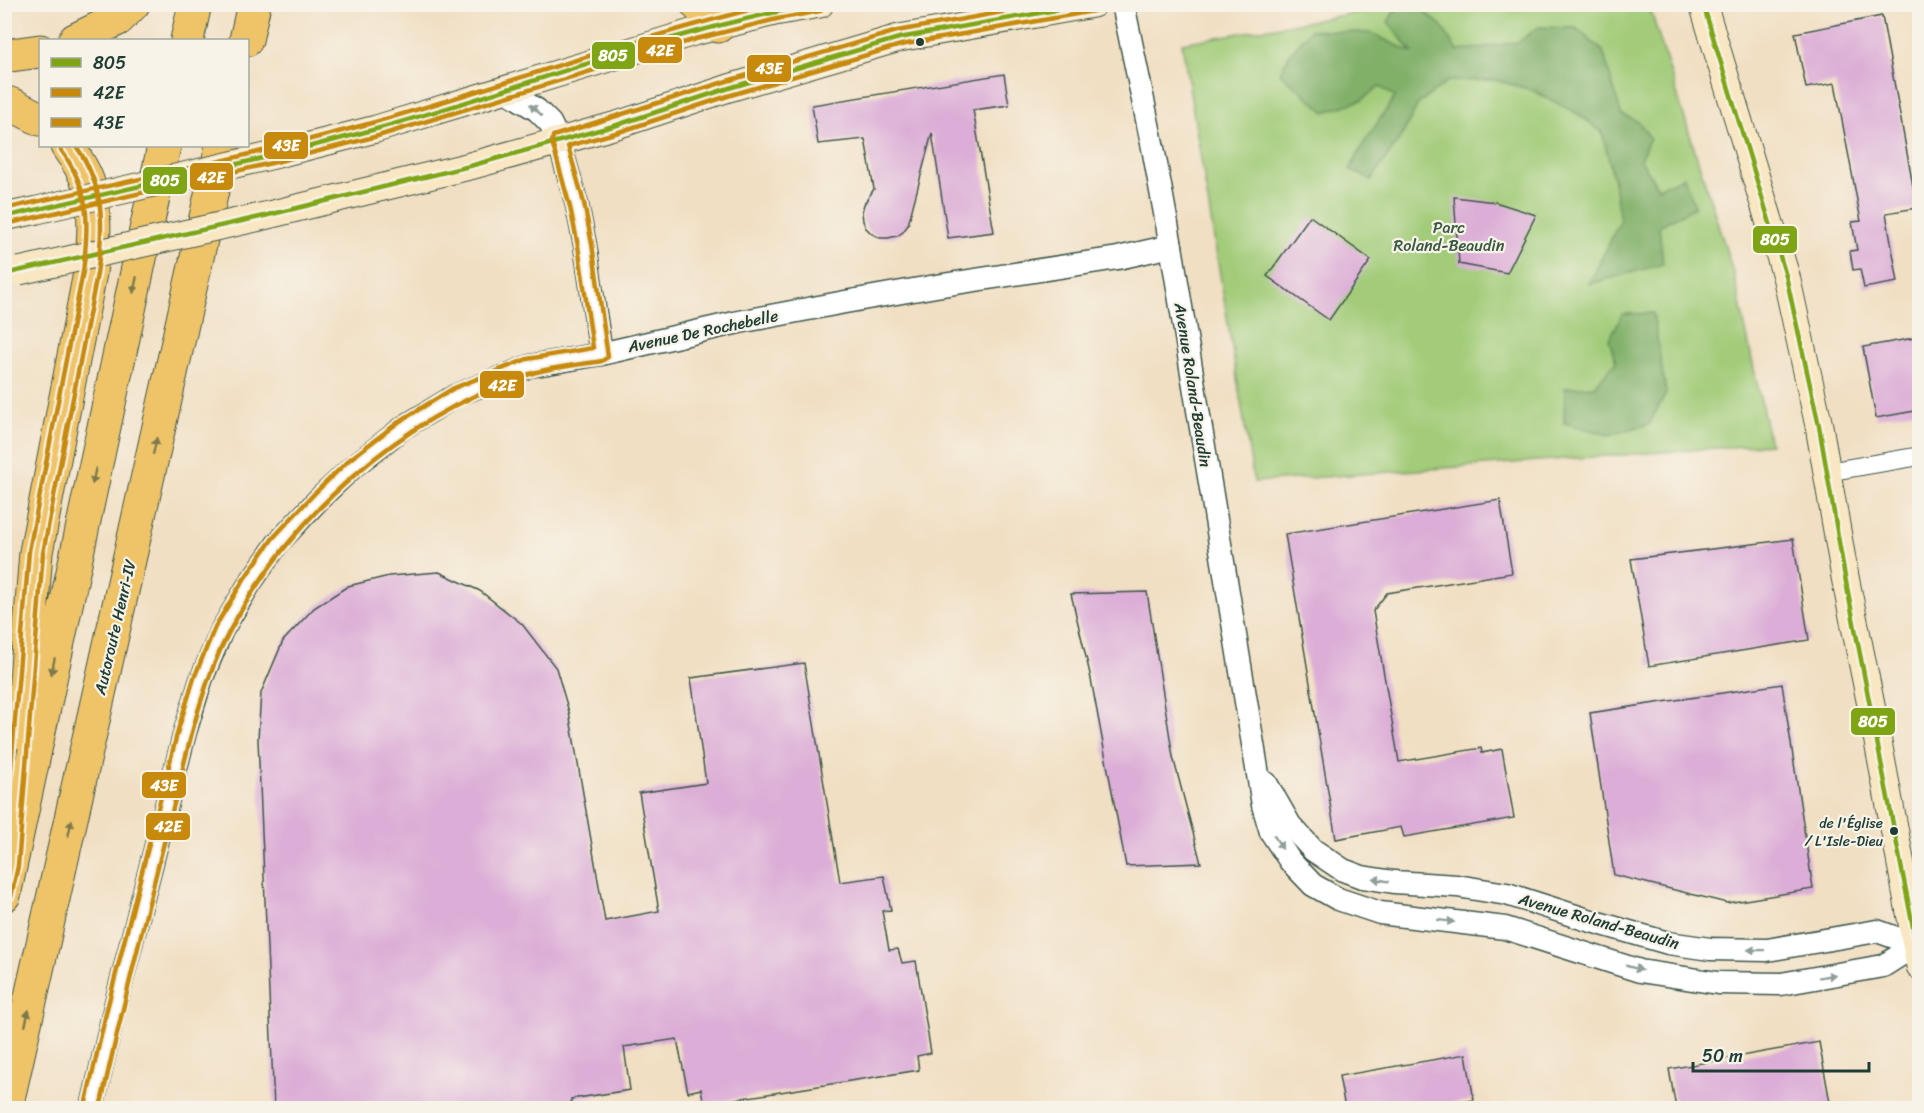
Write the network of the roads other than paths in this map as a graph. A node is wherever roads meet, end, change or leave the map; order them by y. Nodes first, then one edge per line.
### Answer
1 (133, 4) edge
2 (195, 4) edge
3 (254, 4) edge
4 (820, 4) edge
5 (1093, 4) edge
6 (1123, 4) edge
7 (1703, 4) edge
8 (708, 15) edge
9 (77, 39) edge
10 (187, 39) edge
11 (246, 39) edge
12 (39, 51) edge
13 (4, 56) edge
14 (503, 89) junction
15 (4, 102) edge
16 (39, 118) edge
17 (559, 141) junction
18 (68, 147) edge
19 (164, 147) edge
20 (222, 147) edge
21 (4, 217) edge
22 (1171, 246) junction
23 (12, 273) edge
24 (601, 354) junction
25 (1920, 456) edge
26 (1827, 472) junction
27 (1257, 766) junction
28 (8, 880) edge
29 (1918, 952) edge
30 (8, 1104) edge
31 (92, 1108) edge

1 - 9 highway
2 - 10 highway
3 - 11 highway
4 - 8 main road
5 - 17 main road
6 - 22 street, Avenue Roland-Beaudin
7 - 26 main road
8 - 14 main road
12 - 13 highway
17 -> 14 street
14 - 21 main road, bridge
15 - 16 highway
17 - 23 main road, bridge
17 - 24 street
18 - 28 highway
19 -> 28 highway
30 -> 20 highway, Autoroute Henri-IV
22 - 24 street, Avenue De Rochebelle
22 - 27 street, Avenue Roland-Beaudin
24 - 31 street, Avenue De Rochebelle
25 - 26 street
26 - 29 main road
29 -> 27 street, Avenue Roland-Beaudin
27 -> 29 street, Avenue Roland-Beaudin

